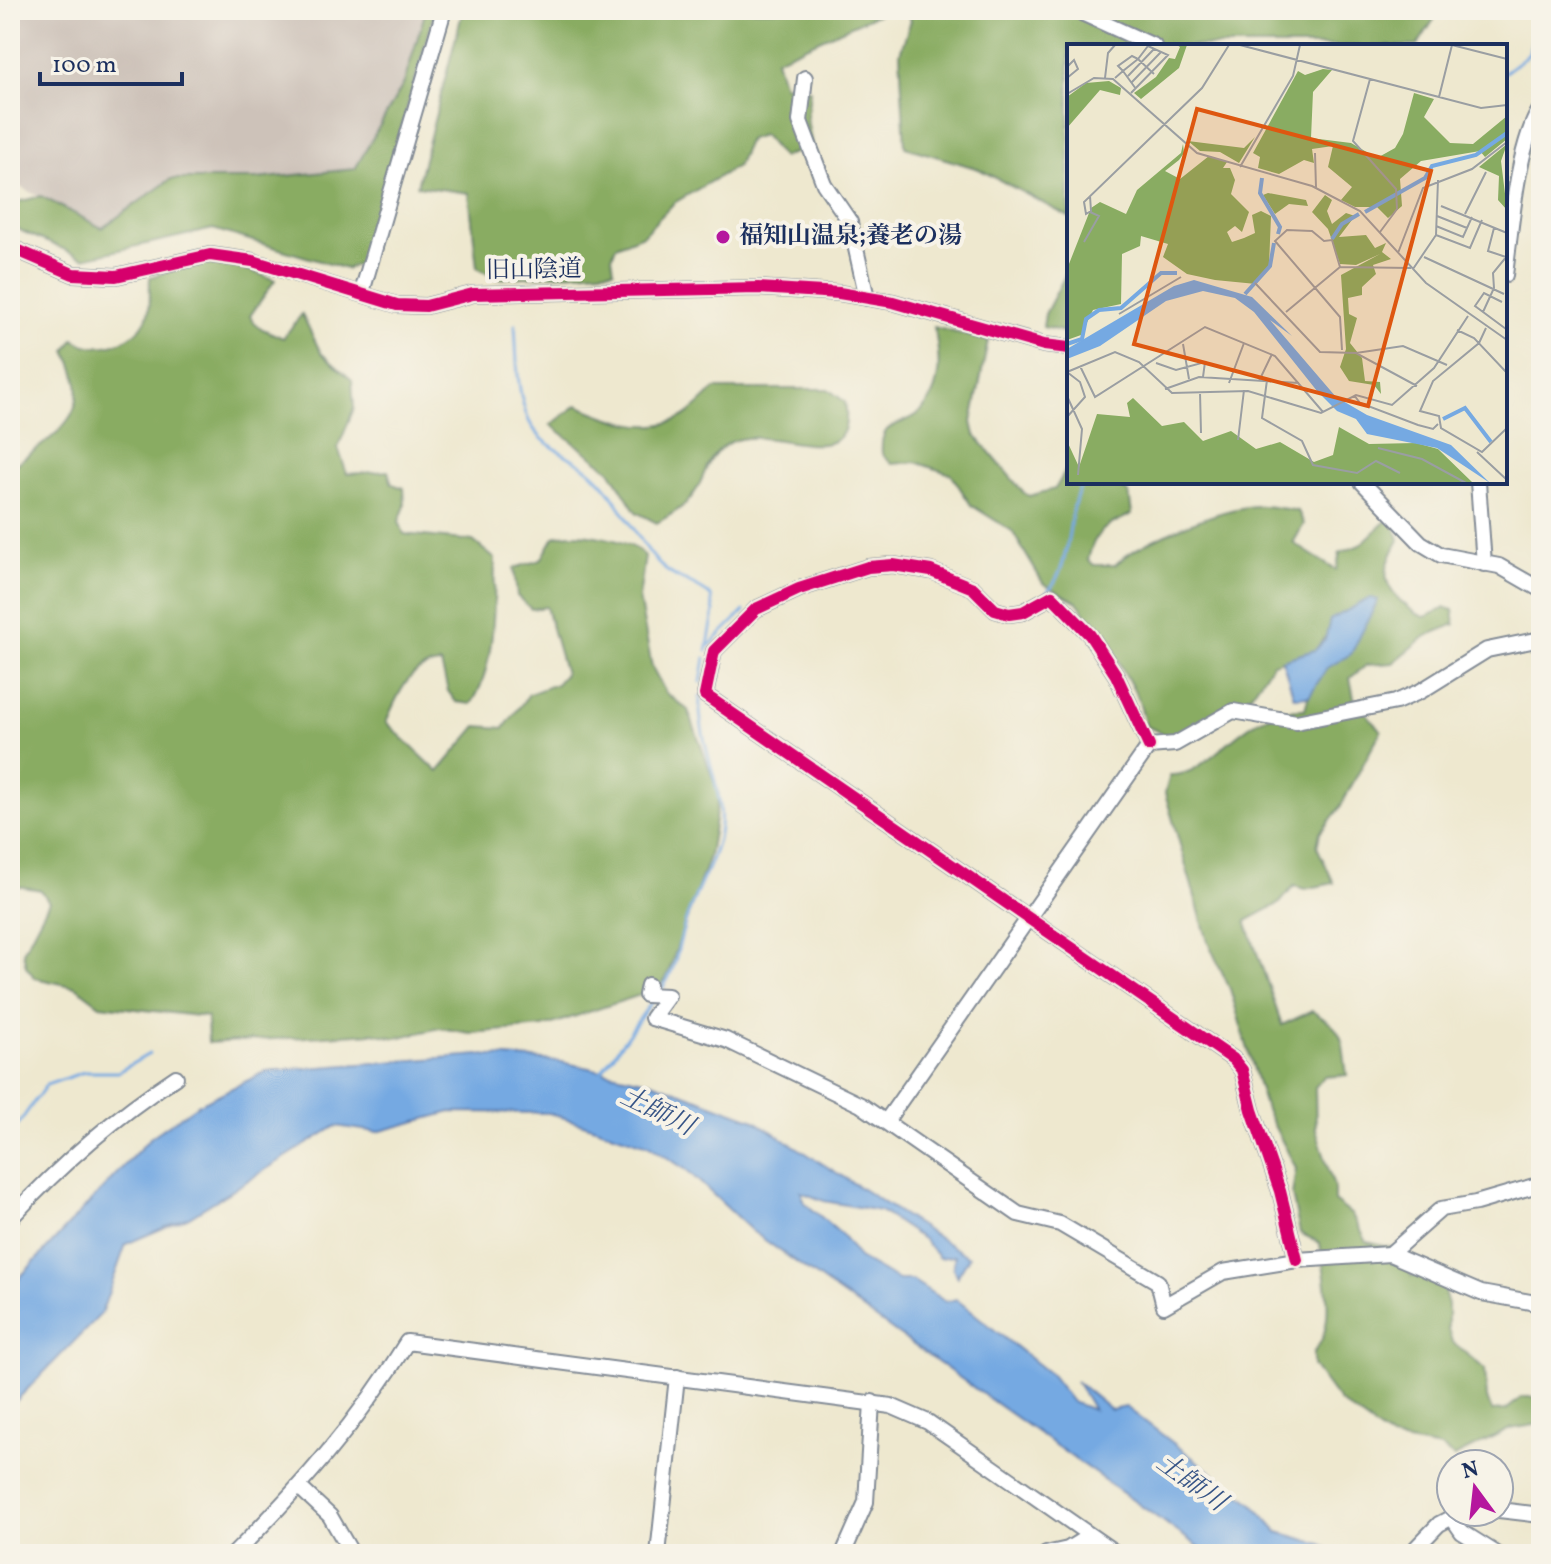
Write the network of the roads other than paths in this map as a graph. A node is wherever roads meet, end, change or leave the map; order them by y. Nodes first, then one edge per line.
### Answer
1 (444, 10) edge
2 (1075, 10) edge
3 (1150, 44) edge
4 (805, 78) dead end
5 (1541, 108) edge
6 (10, 247) edge
7 (1507, 261) edge
8 (362, 292) junction
9 (867, 298) junction
10 (1067, 348) edge
11 (1364, 484) edge
12 (1478, 484) edge
13 (1484, 564) junction
14 (1541, 590) edge
15 (1541, 639) edge
16 (1149, 746) junction
17 (1028, 918) junction
18 (648, 985) dead end
19 (176, 1077) dead end
20 (887, 1120) junction
21 (1541, 1184) edge
22 (10, 1219) edge
23 (1390, 1254) junction
24 (1297, 1260) junction
25 (1541, 1304) edge
26 (677, 1377) junction
27 (872, 1402) junction
28 (299, 1487) junction
29 (1515, 1512) edge
30 (1541, 1515) edge
31 (1439, 1528) edge
32 (1459, 1528) edge
33 (1089, 1536) junction
34 (234, 1554) edge
35 (352, 1554) edge
36 (658, 1554) edge
37 (843, 1554) edge
38 (1046, 1554) edge
39 (1117, 1554) edge
40 (1410, 1554) edge
41 (1497, 1554) edge

1 - 8 street
2 - 3 street
4 - 9 street
5 - 7 street
6 - 8 street, 旧山陰道
8 - 9 street, 旧山陰道
9 - 10 street, 旧山陰道
11 - 13 street
12 - 13 street
13 - 14 street
15 - 16 street
16 - 17 street
16 - 17 street
17 - 20 street
17 - 24 street
18 - 20 street
19 - 22 street
20 - 24 street
21 - 23 street
23 - 24 street
23 - 25 street
26 - 27 street
26 - 28 street
26 - 36 street
27 - 33 street
27 - 37 street
28 - 34 street
28 - 35 street
29 - 30 street
31 - 40 street
32 - 41 street
33 - 38 street
33 - 39 street

